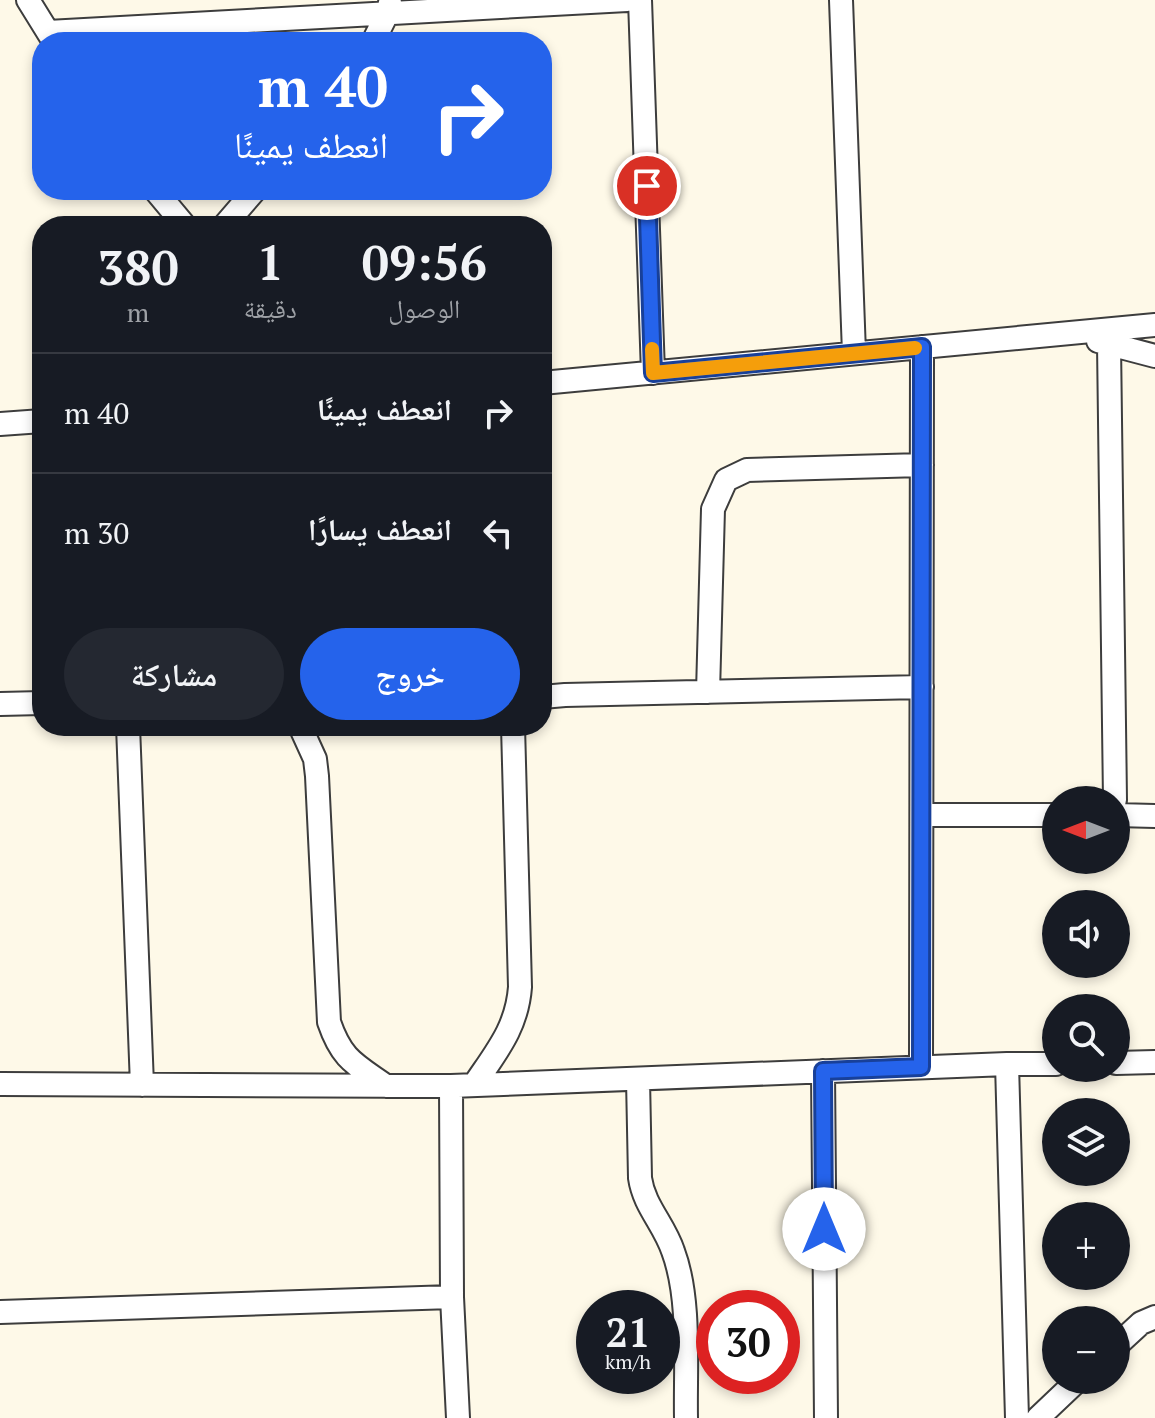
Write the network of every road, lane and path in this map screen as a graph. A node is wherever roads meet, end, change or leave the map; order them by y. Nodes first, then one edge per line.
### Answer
1 (28, 0) edge
2 (627, 0) edge
3 (640, 0) edge
4 (841, 0) edge
5 (389, 7) edge
6 (48, 32) edge
7 (107, 32) edge
8 (378, 32) edge
9 (163, 200) edge
10 (246, 200) edge
11 (177, 216) edge
12 (233, 216) edge
13 (1155, 325) edge
14 (1067, 333) junction
15 (1109, 344) junction
16 (922, 347) junction
17 (854, 353) junction
18 (1155, 356) edge
19 (653, 373) junction
20 (552, 382) edge
21 (32, 422) edge
22 (0, 424) edge
23 (922, 465) junction
24 (922, 687) junction
25 (708, 692) junction
26 (552, 695) edge
27 (32, 703) edge
28 (0, 704) edge
29 (128, 736) edge
30 (305, 736) edge
31 (513, 736) edge
32 (1115, 786) edge
33 (922, 815) junction
34 (1042, 815) edge
35 (1130, 815) edge
36 (1155, 816) edge
37 (1155, 1062) edge
38 (1130, 1063) edge
39 (1007, 1064) junction
40 (1042, 1064) edge
41 (921, 1067) junction
42 (823, 1071) junction
43 (638, 1079) junction
44 (0, 1084) edge
45 (142, 1085) junction
46 (474, 1085) junction
47 (386, 1086) junction
48 (451, 1086) junction
49 (452, 1297) junction
50 (0, 1312) edge
51 (1155, 1317) edge
52 (1130, 1333) edge
53 (1063, 1394) edge
54 (458, 1418) edge
55 (686, 1418) edge
56 (826, 1418) edge
57 (1017, 1418) edge
58 (1038, 1418) edge

1 - 6 street
2 - 5 street
3 - 19 street
4 - 17 street
5 - 7 street
5 - 8 street
9 - 11 street
10 - 12 street
13 - 14 street
14 - 15 street
14 - 16 street
15 - 18 street
15 - 32 street
16 - 17 street
16 - 23 street
17 - 19 street
19 - 20 street
21 - 22 street
23 - 24 street
23 - 25 street
24 - 25 street
24 - 33 street
25 - 26 street
27 - 28 street
29 - 45 street
30 - 47 street
31 - 46 street
33 - 34 street
33 - 41 street
35 - 36 street
37 - 38 street
39 - 40 street
39 - 41 street
39 - 57 street
41 - 42 street
42 - 43 street
42 - 56 street
43 - 46 street
43 - 55 street
44 - 45 street
45 - 47 street
46 - 48 street
47 - 48 street
48 - 49 street
49 - 50 street
49 - 54 street
51 - 52 street
53 - 58 street

